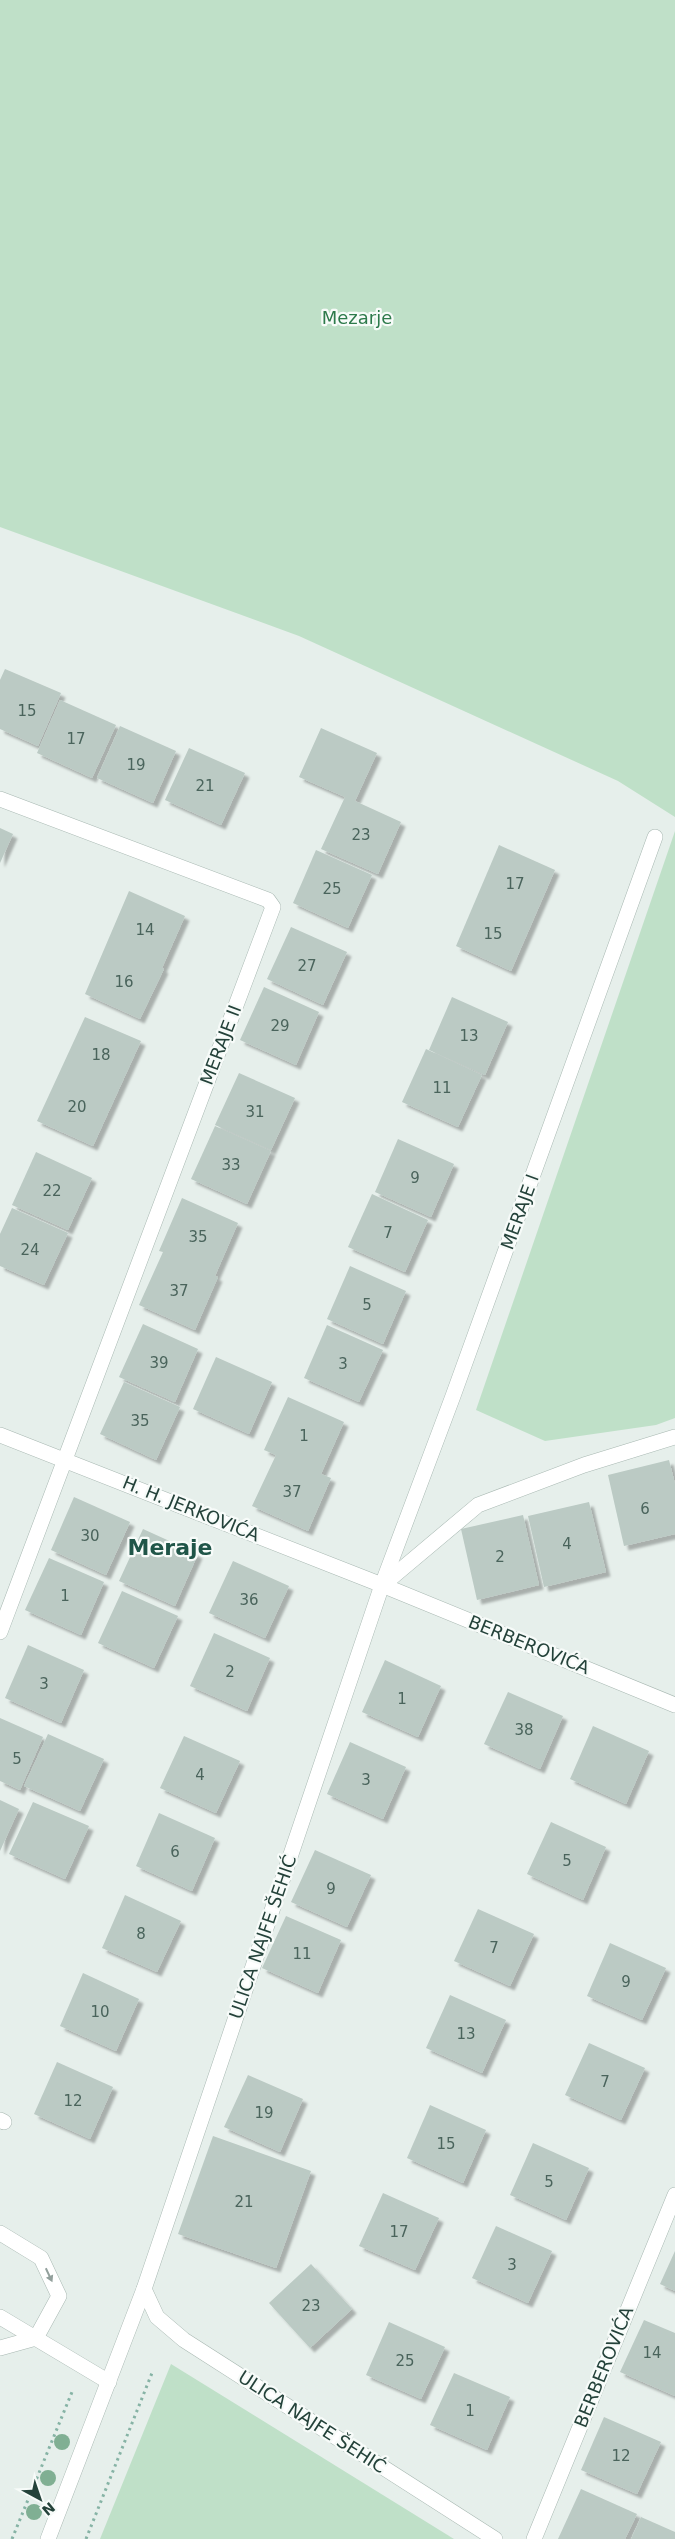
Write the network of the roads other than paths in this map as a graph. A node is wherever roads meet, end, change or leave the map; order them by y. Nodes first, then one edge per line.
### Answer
1 (0, 799) edge
2 (655, 837) dead end
3 (0, 1435) edge
4 (675, 1437) edge
5 (66, 1459) junction
6 (382, 1585) junction
7 (0, 1632) edge
8 (675, 1704) edge
9 (675, 2195) edge
10 (0, 2233) edge
11 (144, 2289) junction
12 (0, 2317) edge
13 (36, 2338) junction
14 (0, 2348) edge
15 (110, 2382) junction
16 (48, 2539) edge
17 (495, 2539) edge
18 (534, 2539) edge

1 - 5 street, MERAJE II
2 - 6 street, MERAJE I
3 - 5 street, H. H. JERKOVIĆA
4 - 6 street
5 - 6 street, H. H. JERKOVIĆA
5 - 7 street
6 - 8 street, BERBEROVIĆA
6 - 11 street, ULICA NAJFE ŠEHIĆ
9 - 18 street, BERBEROVIĆA
10 -> 13 street
11 - 15 street, ULICA NAJFE ŠEHIĆ
11 - 17 street, ULICA NAJFE ŠEHIĆ
12 - 13 street
13 - 14 street
13 - 15 street
15 - 16 street, ULICA NAJFE ŠEHIĆ

